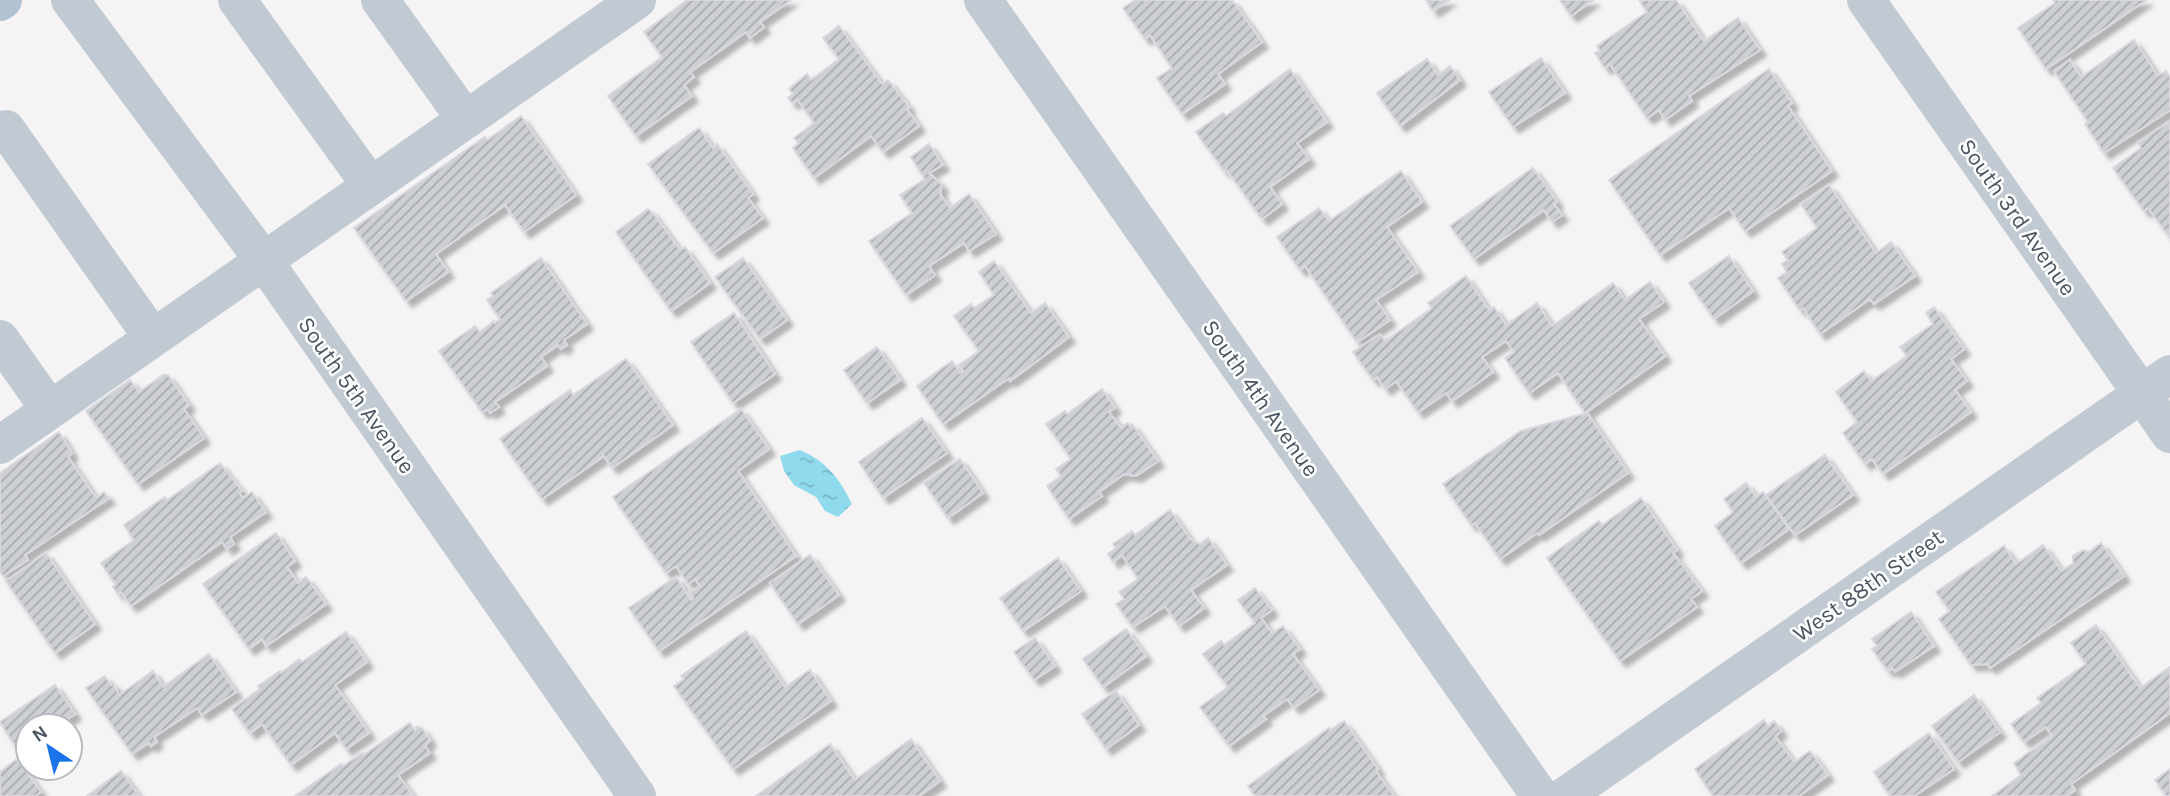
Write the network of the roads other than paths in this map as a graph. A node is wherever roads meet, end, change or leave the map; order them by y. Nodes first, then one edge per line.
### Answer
1 (70, 0) edge
2 (237, 0) edge
3 (380, 0) edge
4 (637, 0) edge
5 (983, 0) edge
6 (1866, 0) edge
7 (466, 120) junction
8 (0, 133) edge
9 (371, 186) junction
10 (264, 261) junction
11 (153, 338) junction
12 (0, 339) edge
13 (2156, 384) edge
14 (50, 410) junction
15 (2170, 434) edge
16 (0, 445) edge
17 (637, 796) edge
18 (1540, 796) edge
19 (1565, 796) edge

1 - 10 street, South 5th Avenue
2 - 9 street
3 - 7 street
4 - 7 street
5 - 18 street, South 4th Avenue
6 - 13 street, South 3rd Avenue
7 - 9 street
8 - 11 street
9 - 10 street
10 - 11 street
10 - 17 street, South 5th Avenue
11 - 14 street
12 - 14 street
13 - 15 street, South 3rd Avenue
13 - 19 street, West 88th Street
14 - 16 street

